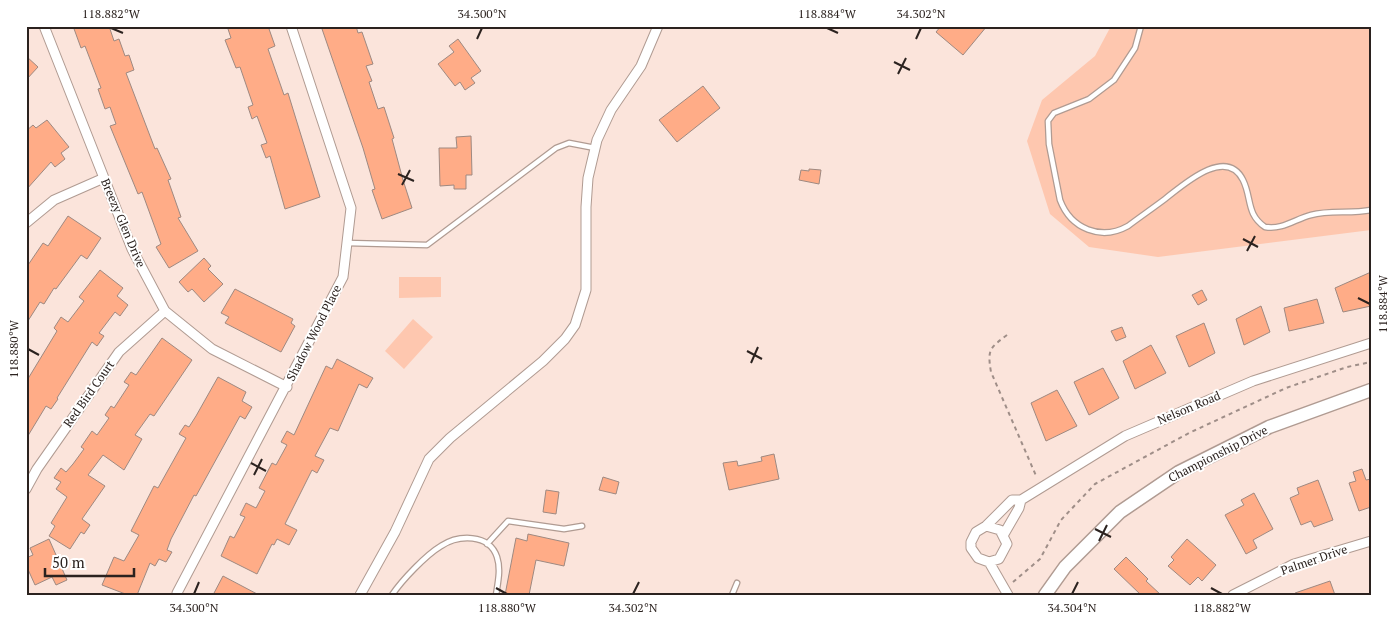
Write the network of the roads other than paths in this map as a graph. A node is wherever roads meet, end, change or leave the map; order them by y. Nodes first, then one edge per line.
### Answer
1 (44, 26) edge
2 (291, 26) edge
3 (658, 26) edge
4 (1141, 26) edge
5 (596, 148) junction
6 (104, 178) junction
7 (1371, 210) edge
8 (26, 223) edge
9 (347, 243) junction
10 (165, 311) junction
11 (1371, 343) edge
12 (287, 387) junction
13 (1371, 390) edge
14 (26, 489) edge
15 (1020, 500) junction
16 (582, 526) dead end
17 (986, 526) junction
18 (1004, 534) junction
19 (1371, 541) edge
20 (487, 544) junction
21 (989, 562) junction
22 (737, 583) dead end
23 (177, 593) dead end
24 (360, 595) edge
25 (392, 595) edge
26 (496, 595) edge
27 (732, 595) edge
28 (1008, 595) edge
29 (1045, 595) edge
30 (1233, 595) edge

1 - 6 street, Breezy Glen Drive
2 - 9 street, Shadow Wood Place
3 - 5 street
4 - 7 lane
5 - 9 lane
5 - 24 street
6 - 8 street
6 - 10 street, Breezy Glen Drive
9 - 12 street, Shadow Wood Place
10 - 12 street, Breezy Glen Drive
10 - 14 street, Red Bird Court
11 - 15 street, Nelson Road
12 - 23 street, Shadow Wood Place
13 - 29 street, Championship Drive
15 - 17 street, Nelson Road
15 - 18 street
16 - 20 lane
17 - 18 street
17 - 21 street, Nelson Road
18 - 21 street
19 - 30 street, Palmer Drive
20 - 25 lane
20 - 26 lane
21 - 28 street, Nelson Road
22 - 27 lane

